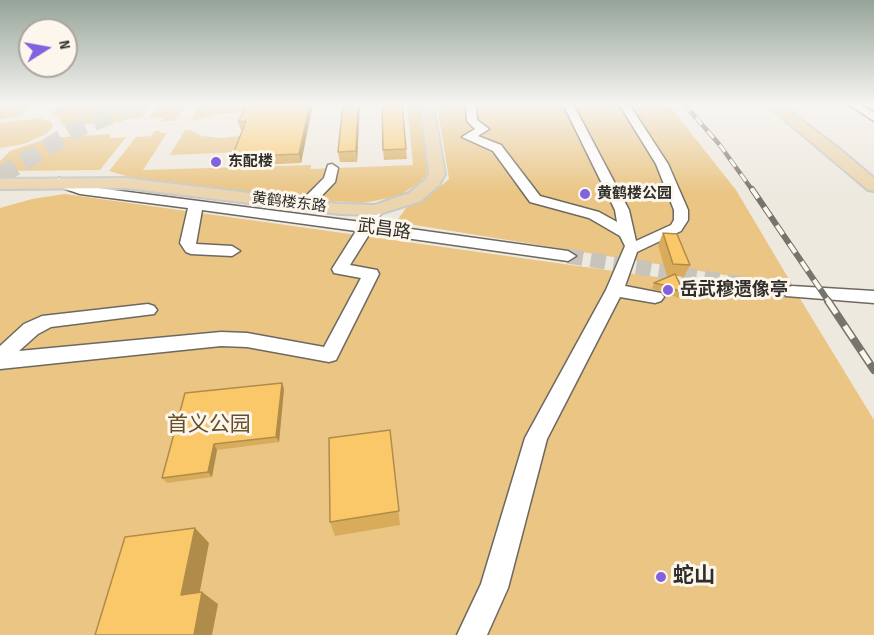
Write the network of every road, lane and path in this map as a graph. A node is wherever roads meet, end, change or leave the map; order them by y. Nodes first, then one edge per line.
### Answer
1 (432, 134) edge
2 (474, 134) edge
3 (583, 134) edge
4 (643, 134) edge
5 (811, 134) edge
6 (819, 134) edge
7 (332, 168) dead end
8 (874, 177) edge
9 (59, 182) junction
10 (0, 183) edge
11 (874, 186) edge
12 (0, 199) edge
13 (196, 205) junction
14 (305, 205) junction
15 (375, 210) junction
16 (365, 227) junction
17 (627, 234) junction
18 (630, 249) junction
19 (232, 251) dead end
20 (568, 256) tunnel mouth
21 (615, 290) junction
22 (792, 292) tunnel mouth
23 (655, 297) dead end
24 (874, 297) edge
25 (148, 310) dead end
26 (0, 360) edge
27 (472, 635) edge

1 - 15 main road, 黄鹤楼东路
2 - 17 street
3 - 17 street
4 - 18 street
5 - 11 main road
6 - 8 main road
7 - 14 street
9 - 10 main road, 黄鹤楼东路
9 - 12 main road
9 - 13 street, 武昌路
9 - 14 main road, 黄鹤楼东路
13 - 16 street, 武昌路
13 - 19 street
14 - 15 main road, 黄鹤楼东路
15 - 16 street
16 - 20 street, 武昌路
16 - 26 street
17 - 18 street
18 - 21 street
21 - 23 street
21 - 27 street
22 - 24 street
25 - 26 street

